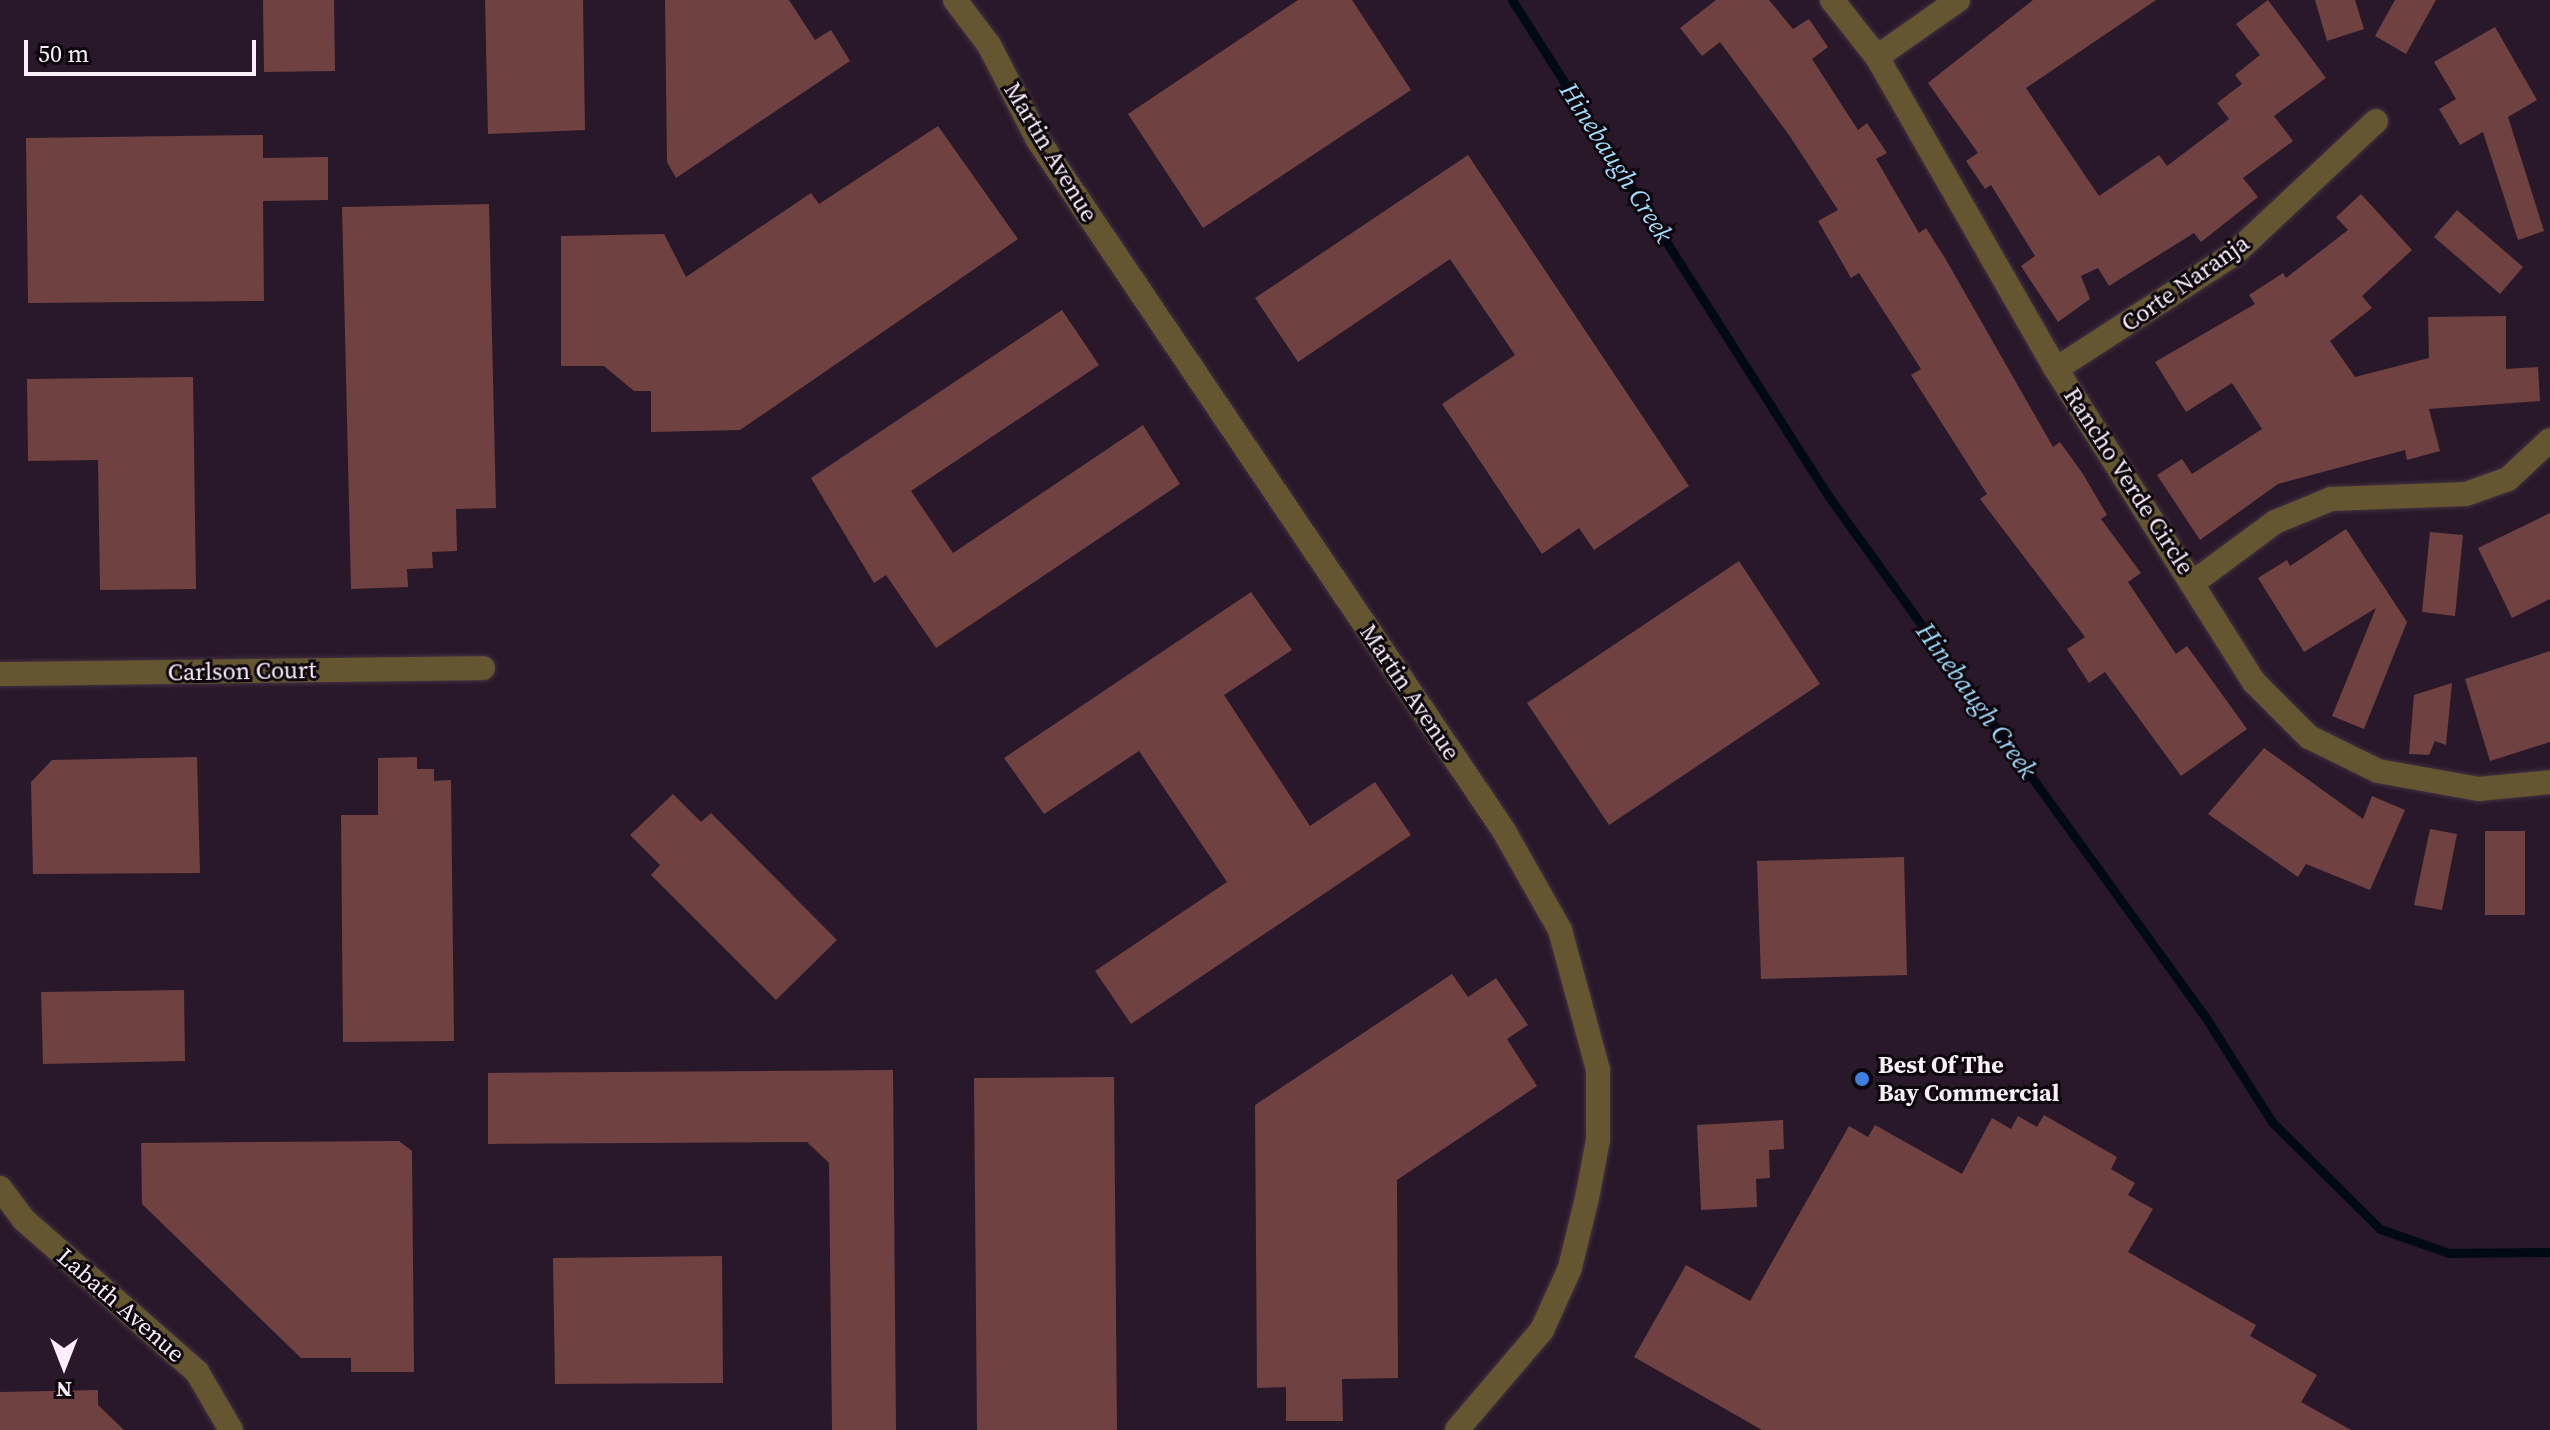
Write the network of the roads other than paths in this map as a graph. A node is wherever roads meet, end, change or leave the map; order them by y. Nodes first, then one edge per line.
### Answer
1 (955, 0) edge
2 (1832, 0) edge
3 (1958, 0) edge
4 (1877, 57) junction
5 (2376, 121) dead end
6 (2056, 369) junction
7 (2550, 440) edge
8 (2194, 582) junction
9 (483, 668) dead end
10 (0, 674) edge
11 (2550, 782) edge
12 (0, 1188) edge
13 (231, 1430) edge
14 (1457, 1430) edge

1 - 14 street, Martin Avenue
2 - 4 street, Rancho Verde Circle
3 - 4 street
4 - 6 street, Rancho Verde Circle
5 - 6 street, Corte Naranja
6 - 8 street, Rancho Verde Circle
7 - 8 street
8 - 11 street, Rancho Verde Circle
9 - 10 street, Carlson Court
12 - 13 street, Labath Avenue

